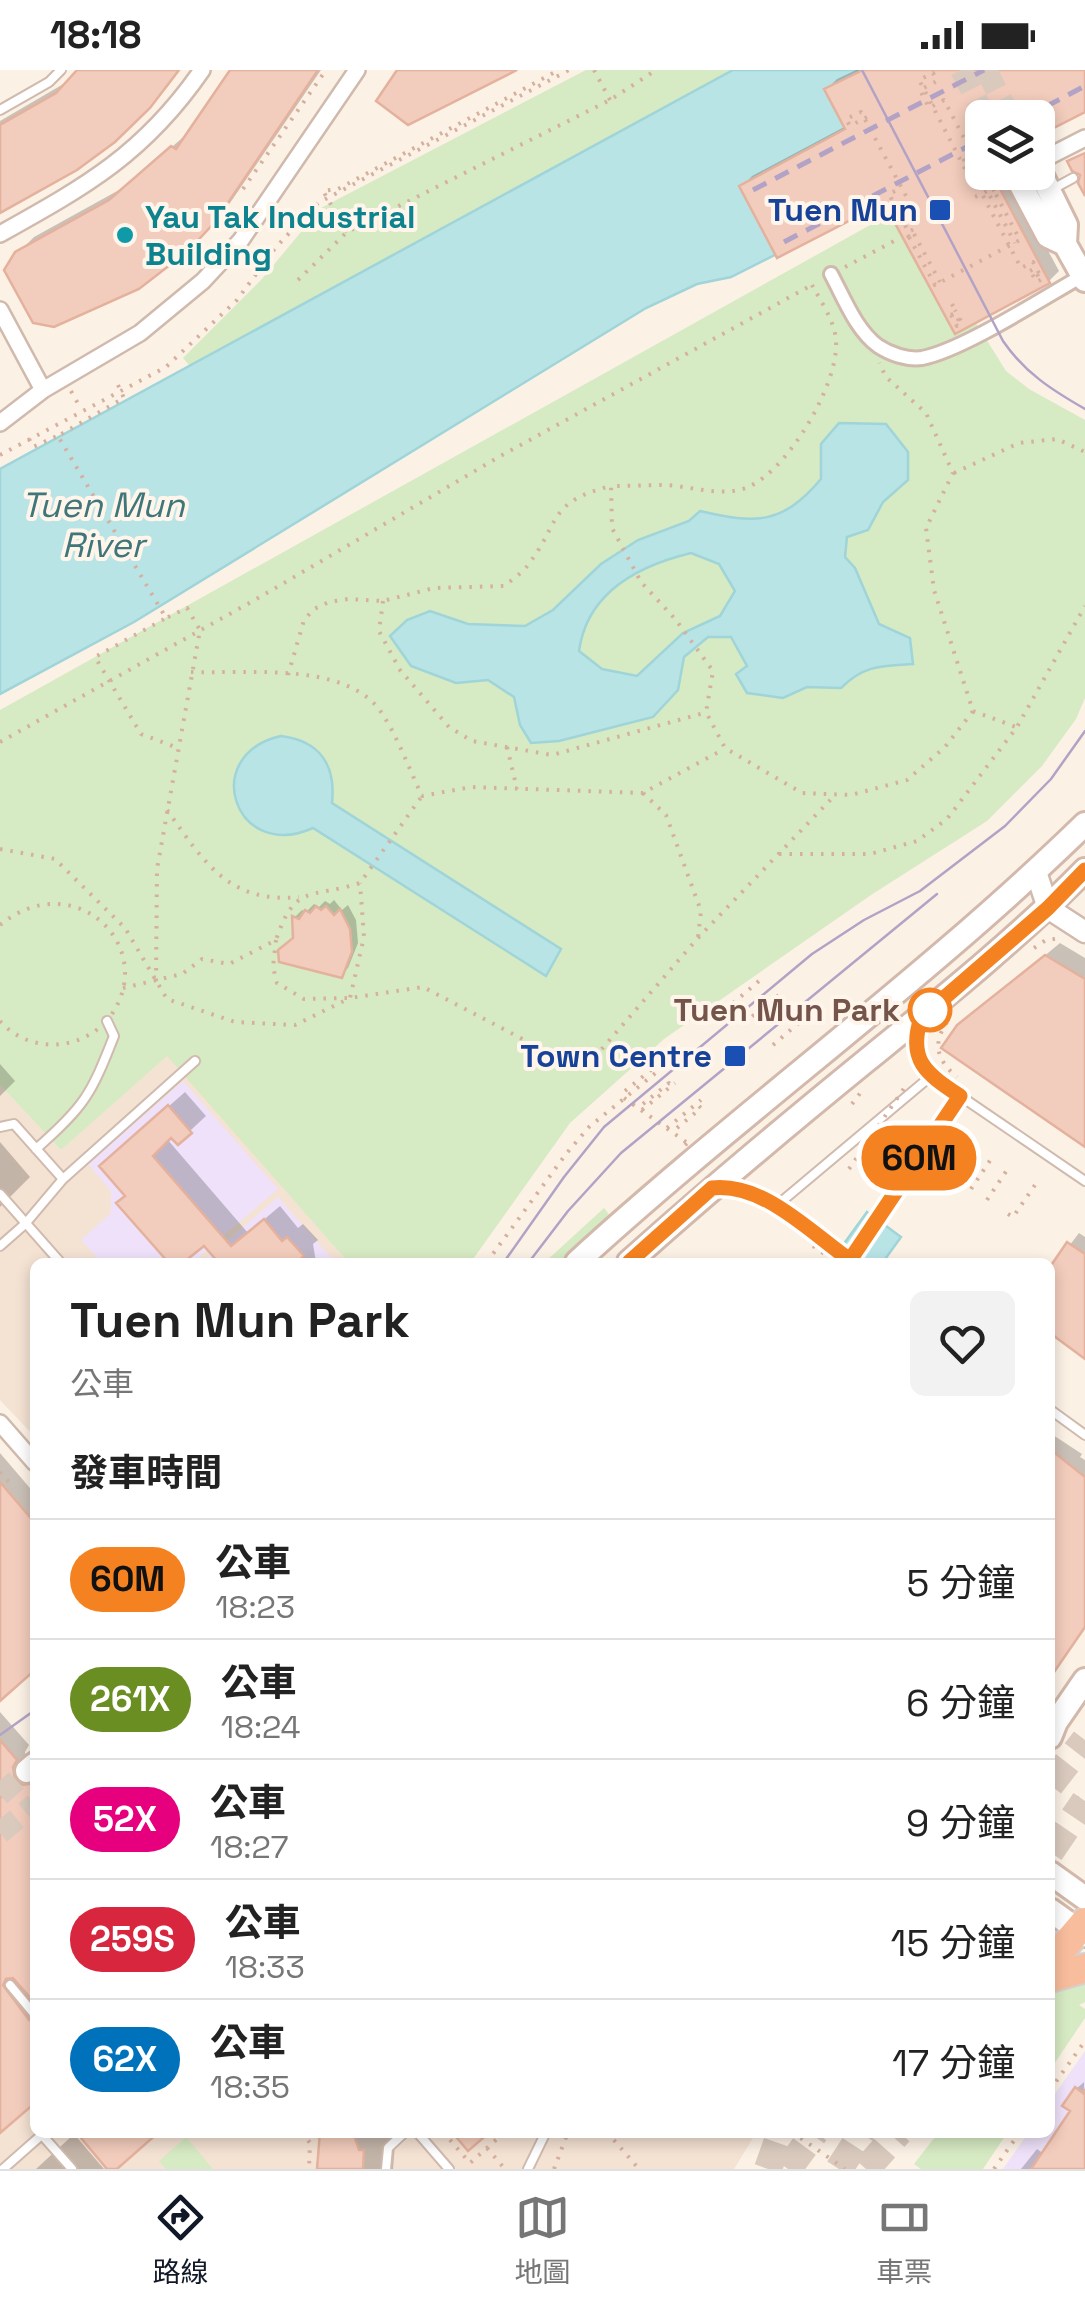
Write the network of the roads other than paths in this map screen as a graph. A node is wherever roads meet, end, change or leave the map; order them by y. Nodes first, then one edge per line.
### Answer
1 (61, 70) edge
2 (202, 70) edge
3 (356, 70) edge
4 (0, 110) edge
5 (1085, 138) edge
6 (1055, 155) edge
7 (1073, 178) dead end
8 (1033, 190) edge
9 (1040, 190) edge
10 (1040, 197) junction
11 (0, 234) edge
12 (832, 274) road end
13 (1084, 278) edge
14 (0, 310) edge
15 (43, 390) junction
16 (0, 423) edge
17 (1085, 824) edge
18 (1085, 870) edge
19 (1036, 872) junction
20 (1048, 908) junction
21 (1078, 937) edge
22 (921, 1018) junction
23 (107, 1021) road end
24 (195, 1061) dead end
25 (931, 1076) junction
26 (0, 1127) edge
27 (36, 1149) junction
28 (64, 1180) junction
29 (1085, 1181) edge
30 (712, 1188) junction
31 (0, 1194) edge
32 (776, 1207) junction
33 (26, 1224) junction
34 (813, 1234) dead end
35 (0, 1246) edge
36 (56, 1258) edge
37 (582, 1258) edge
38 (633, 1258) edge
39 (1055, 1413) edge
40 (0, 1423) edge
41 (1085, 1435) edge
42 (30, 1457) edge
43 (1085, 1680) edge
44 (1055, 1725) edge
45 (1055, 1877) edge
46 (1081, 1895) edge
47 (1071, 1923) edge
48 (1055, 1953) edge
49 (1085, 1968) edge
50 (1055, 1977) edge
51 (10, 1986) dead end
52 (30, 2008) edge
53 (39, 2138) edge
54 (47, 2138) edge
55 (399, 2138) edge
56 (422, 2138) edge
57 (543, 2138) edge
58 (3, 2169) edge
59 (72, 2169) edge
60 (386, 2169) edge
61 (448, 2169) edge
62 (528, 2169) edge

1 - 4 lane
2 - 11 street
3 - 15 street
5 - 6 street
7 - 10 lane
8 - 10 main road
9 - 10 main road
10 - 13 main road
12 - 13 street
14 - 15 street
15 - 16 street
17 - 19 main road
18 - 20 main road
19 - 20 street
19 - 37 main road
20 - 21 street
20 - 22 main road
22 - 25 lane
22 - 30 main road
23 - 27 lane
24 - 28 lane
25 - 29 lane
25 - 32 lane
26 - 27 lane
27 - 28 lane
28 - 33 lane
30 - 32 lane
30 - 38 main road
31 - 33 lane
32 - 34 lane
33 - 35 lane
33 - 36 lane
39 - 41 lane
40 - 42 street
43 - 44 main road
45 - 46 main road
47 - 48 highway
49 - 50 highway
51 - 52 lane
53 - 58 lane
54 - 59 lane
55 - 60 lane
56 - 61 lane
57 - 62 lane

